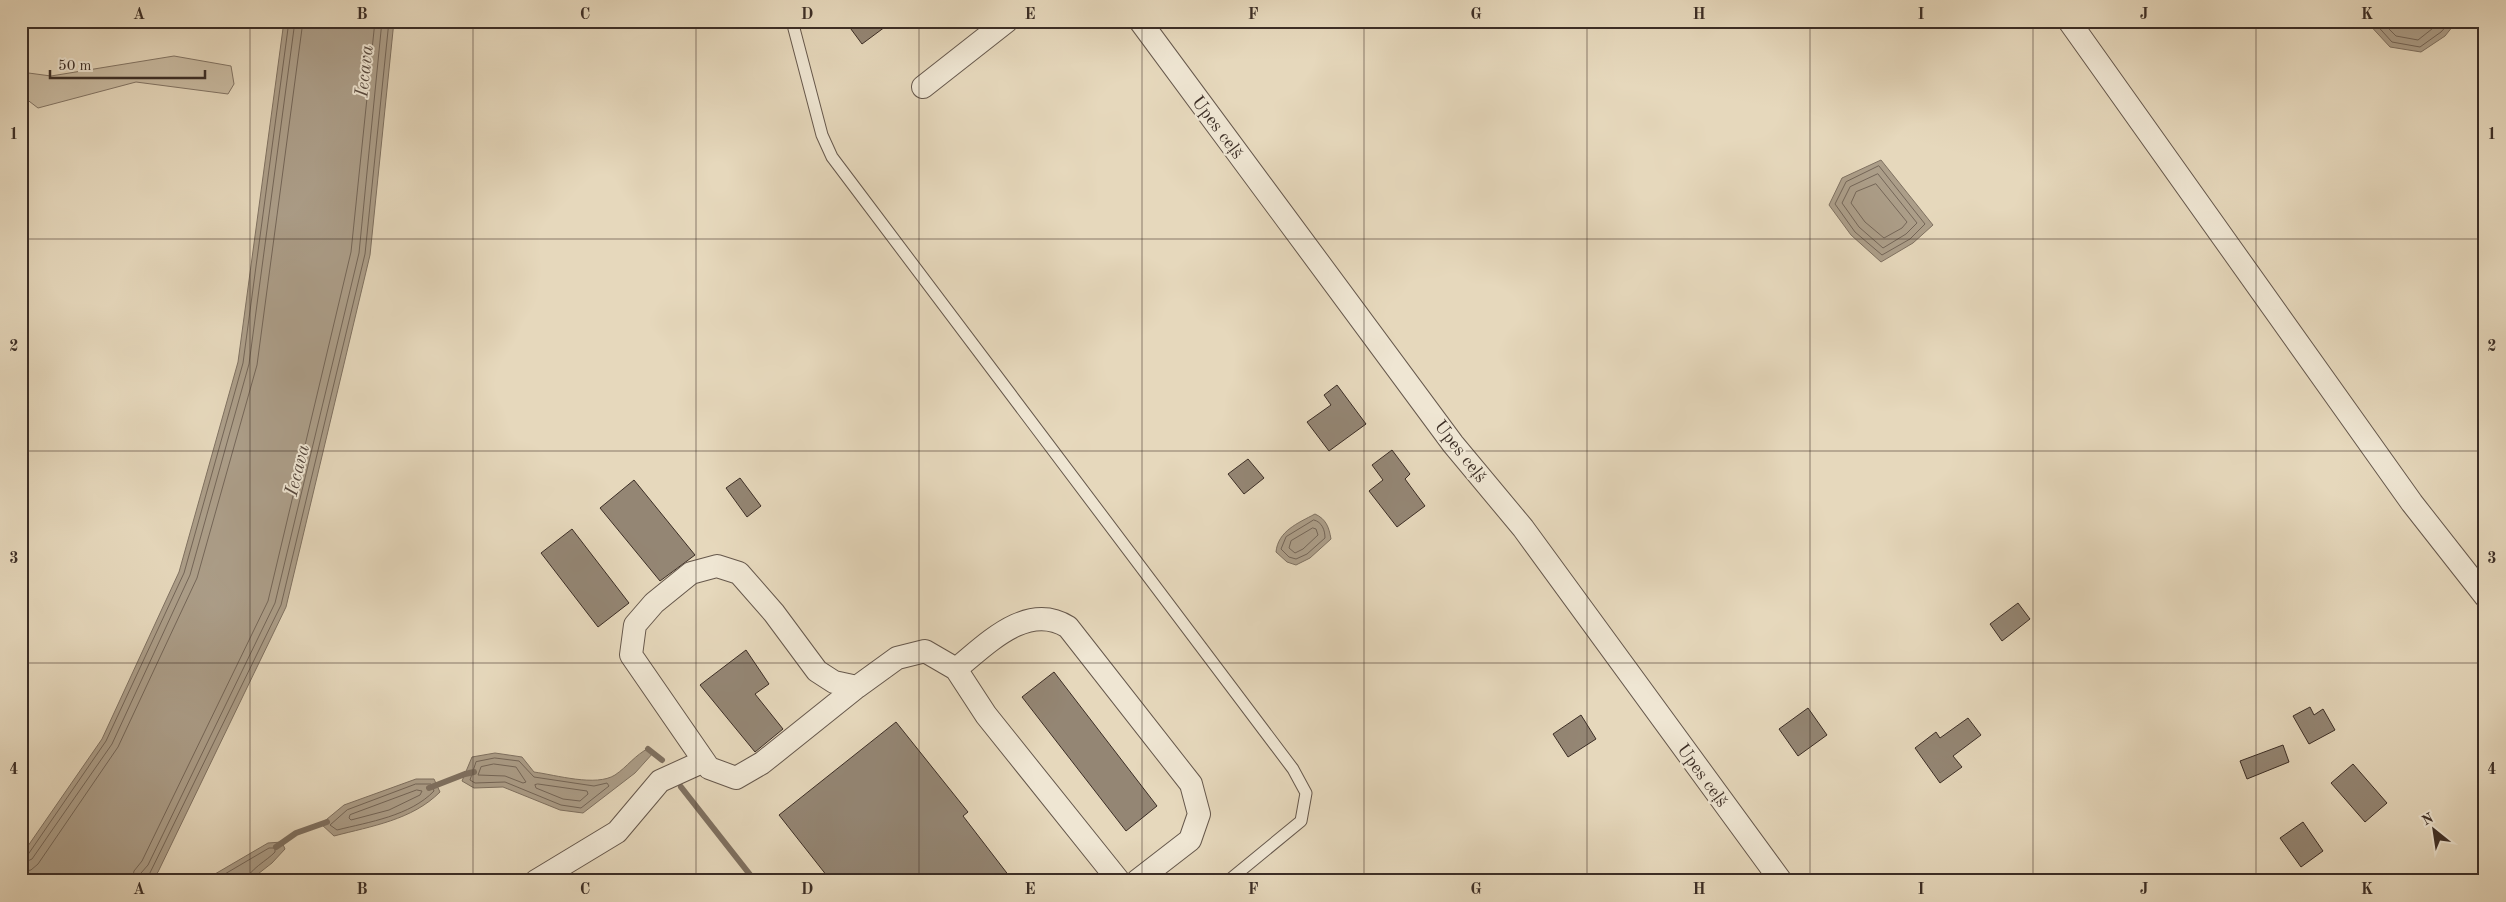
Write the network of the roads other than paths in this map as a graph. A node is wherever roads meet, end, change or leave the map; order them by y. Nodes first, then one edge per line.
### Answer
1 (792, 21) edge
2 (1007, 21) edge
3 (1140, 21) edge
4 (2069, 21) edge
5 (924, 87) dead end
6 (2485, 596) edge
7 (956, 669) junction
8 (856, 687) junction
9 (704, 760) junction
10 (536, 881) edge
11 (1119, 881) edge
12 (1137, 881) edge
13 (1228, 881) edge
14 (1781, 881) edge

1 - 13 lane
2 - 5 street
3 - 14 street, Upes ceļš
4 - 6 street
7 - 8 street
7 - 11 street
7 - 12 street
8 - 9 street
8 - 9 street
9 - 10 street

